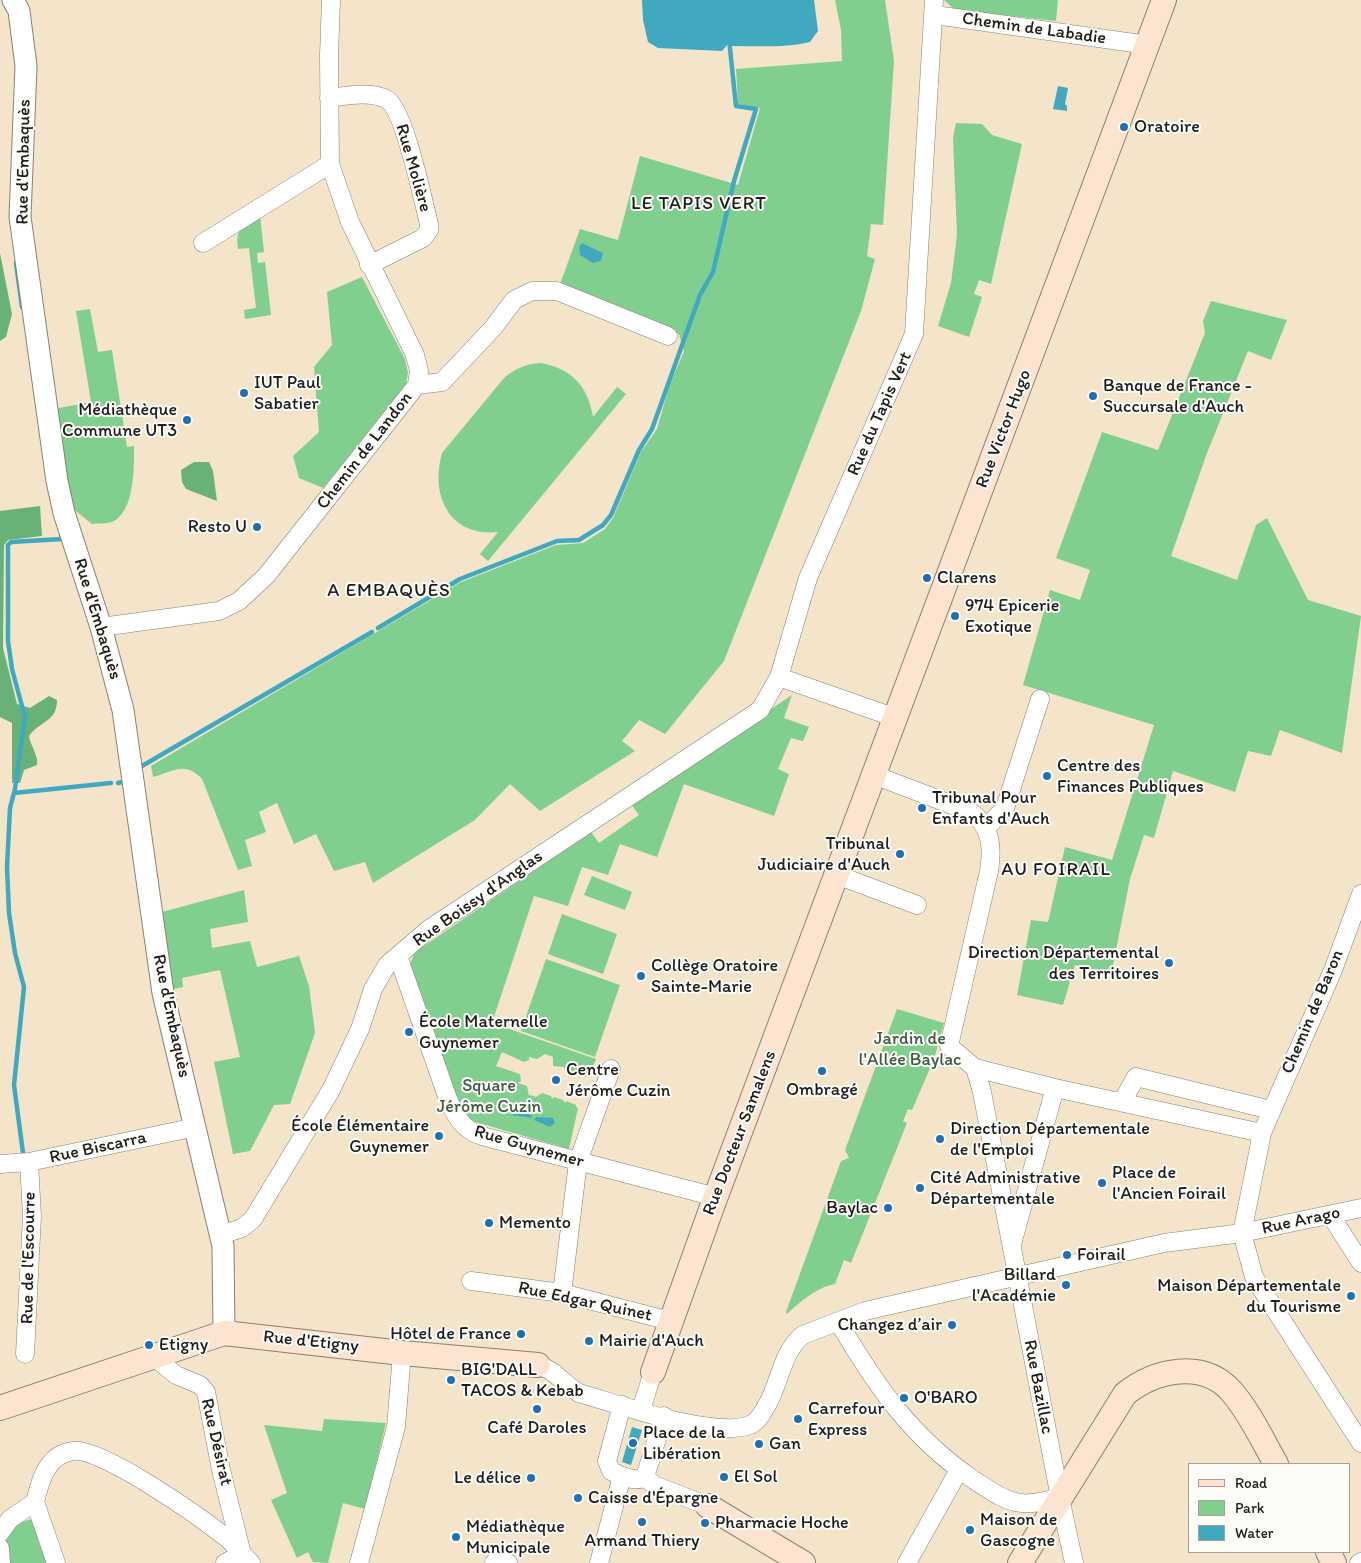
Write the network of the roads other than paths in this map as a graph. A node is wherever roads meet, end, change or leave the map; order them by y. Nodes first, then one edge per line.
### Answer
1 (13, 0) edge
2 (331, 0) edge
3 (1164, 0) edge
4 (934, 8) edge
5 (1148, 44) junction
6 (329, 98) junction
7 (330, 164) junction
8 (203, 243) dead end
9 (369, 265) junction
10 (668, 336) dead end
11 (417, 385) junction
12 (101, 627) junction
13 (780, 676) junction
14 (1040, 699) dead end
15 (896, 718) junction
16 (874, 775) junction
17 (986, 828) junction
18 (840, 866) junction
19 (1361, 894) edge
20 (917, 905) dead end
21 (398, 956) junction
22 (975, 1068) junction
23 (610, 1069) dead end
24 (1055, 1088) junction
25 (1122, 1102) junction
26 (1273, 1105) junction
27 (196, 1127) junction
28 (1262, 1133) junction
29 (29, 1162) junction
30 (578, 1162) junction
31 (0, 1164) edge
32 (716, 1197) junction
33 (1361, 1208) edge
34 (1331, 1216) junction
35 (1242, 1233) junction
36 (221, 1235) junction
37 (1011, 1248) junction
38 (1361, 1263) edge
39 (1017, 1276) junction
40 (470, 1280) dead end
41 (562, 1293) junction
42 (847, 1302) dead end
43 (670, 1321) junction
44 (839, 1323) junction
45 (224, 1333) junction
46 (402, 1353) junction
47 (25, 1354) dead end
48 (154, 1356) junction
49 (538, 1365) joint
50 (653, 1372) joint
51 (622, 1405) junction
52 (0, 1408) edge
53 (641, 1410) junction
54 (664, 1416) junction
55 (1361, 1443) edge
56 (1275, 1463) edge
57 (959, 1470) junction
58 (622, 1476) junction
59 (644, 1477) junction
60 (1060, 1498) junction
61 (35, 1502) junction
62 (708, 1506) joint
63 (0, 1533) edge
64 (0, 1548) edge
65 (246, 1559) edge
66 (2, 1563) edge
67 (56, 1563) edge
68 (225, 1563) edge
69 (359, 1563) edge
70 (494, 1563) edge
71 (508, 1563) edge
72 (600, 1563) edge
73 (804, 1563) edge
74 (907, 1563) edge
75 (1020, 1563) edge
76 (1074, 1563) edge

1 - 12 street, Rue d'Embaquès
2 - 6 street, Chemin de Landon
3 - 5 main road, Rue Victor Hugo
4 - 5 street, Chemin de Labadie
4 - 13 street, Rue du Tapis Vert
5 - 15 main road, Rue Victor Hugo
6 - 7 street, Chemin de Landon
6 - 9 street, Rue Molière
7 - 8 street
7 - 9 street, Chemin de Landon
9 - 11 street, Chemin de Landon
10 - 11 street
11 - 12 street, Chemin de Landon
12 - 27 street, Rue d'Embaquès
13 - 15 street
13 - 21 street, Rue Boissy d'Anglas
14 - 17 street
15 - 16 main road, Rue Victor Hugo
16 - 17 street
16 - 18 main road, Rue Victor Hugo
17 - 22 street
18 - 20 street
18 - 32 main road, Rue Docteur Samalens
19 - 26 street, Chemin de Baron
21 - 30 street, Rue Guynemer
21 - 36 street, Rue Boissy d'Anglas
22 - 24 street
22 - 37 street
23 - 30 street
24 - 25 street
24 - 37 street
25 - 26 street
25 - 28 street
26 - 28 street
27 - 29 street, Rue Biscarra
27 - 36 street, Rue d'Embaquès
28 - 35 street
29 - 31 street, Rue Biscarra
29 - 47 street, Rue de l'Escourre
30 - 32 street, Rue Guynemer
30 - 41 street
32 - 43 main road, Rue Docteur Samalens
33 - 34 street, Rue Arago
34 - 35 street, Rue Arago
34 - 38 street
35 - 39 street
35 - 55 street
36 - 45 street, Rue d'Embaquès
37 - 39 street
39 - 44 street
39 - 60 street, Rue Bazillac
40 - 41 street, Rue Edgar Quinet
41 - 43 street, Rue Edgar Quinet
42 - 44 street
43 - 50 main road, Rue Docteur Samalens
44 - 54 street
44 - 57 street
45 - 46 main road, Rue d'Etigny
45 - 48 main road, Rue d'Etigny
46 - 49 main road, Rue d'Etigny
46 - 69 street
48 - 52 main road, Rue d'Etigny
48 - 65 street, Rue Désirat
49 - 51 street, Rue d'Etigny
50 - 53 street, Rue Docteur Samalens
51 - 53 street
51 - 58 street
53 - 54 street
54 - 59 street
56 - 60 main road
57 - 60 street
57 - 74 street
58 - 59 street
58 - 72 street
59 - 62 street
60 - 75 main road
60 - 76 street, Rue Bazillac
61 - 63 street
61 - 65 street
61 - 67 street
62 - 73 main road
64 - 66 street
65 - 68 street
70 - 71 street

